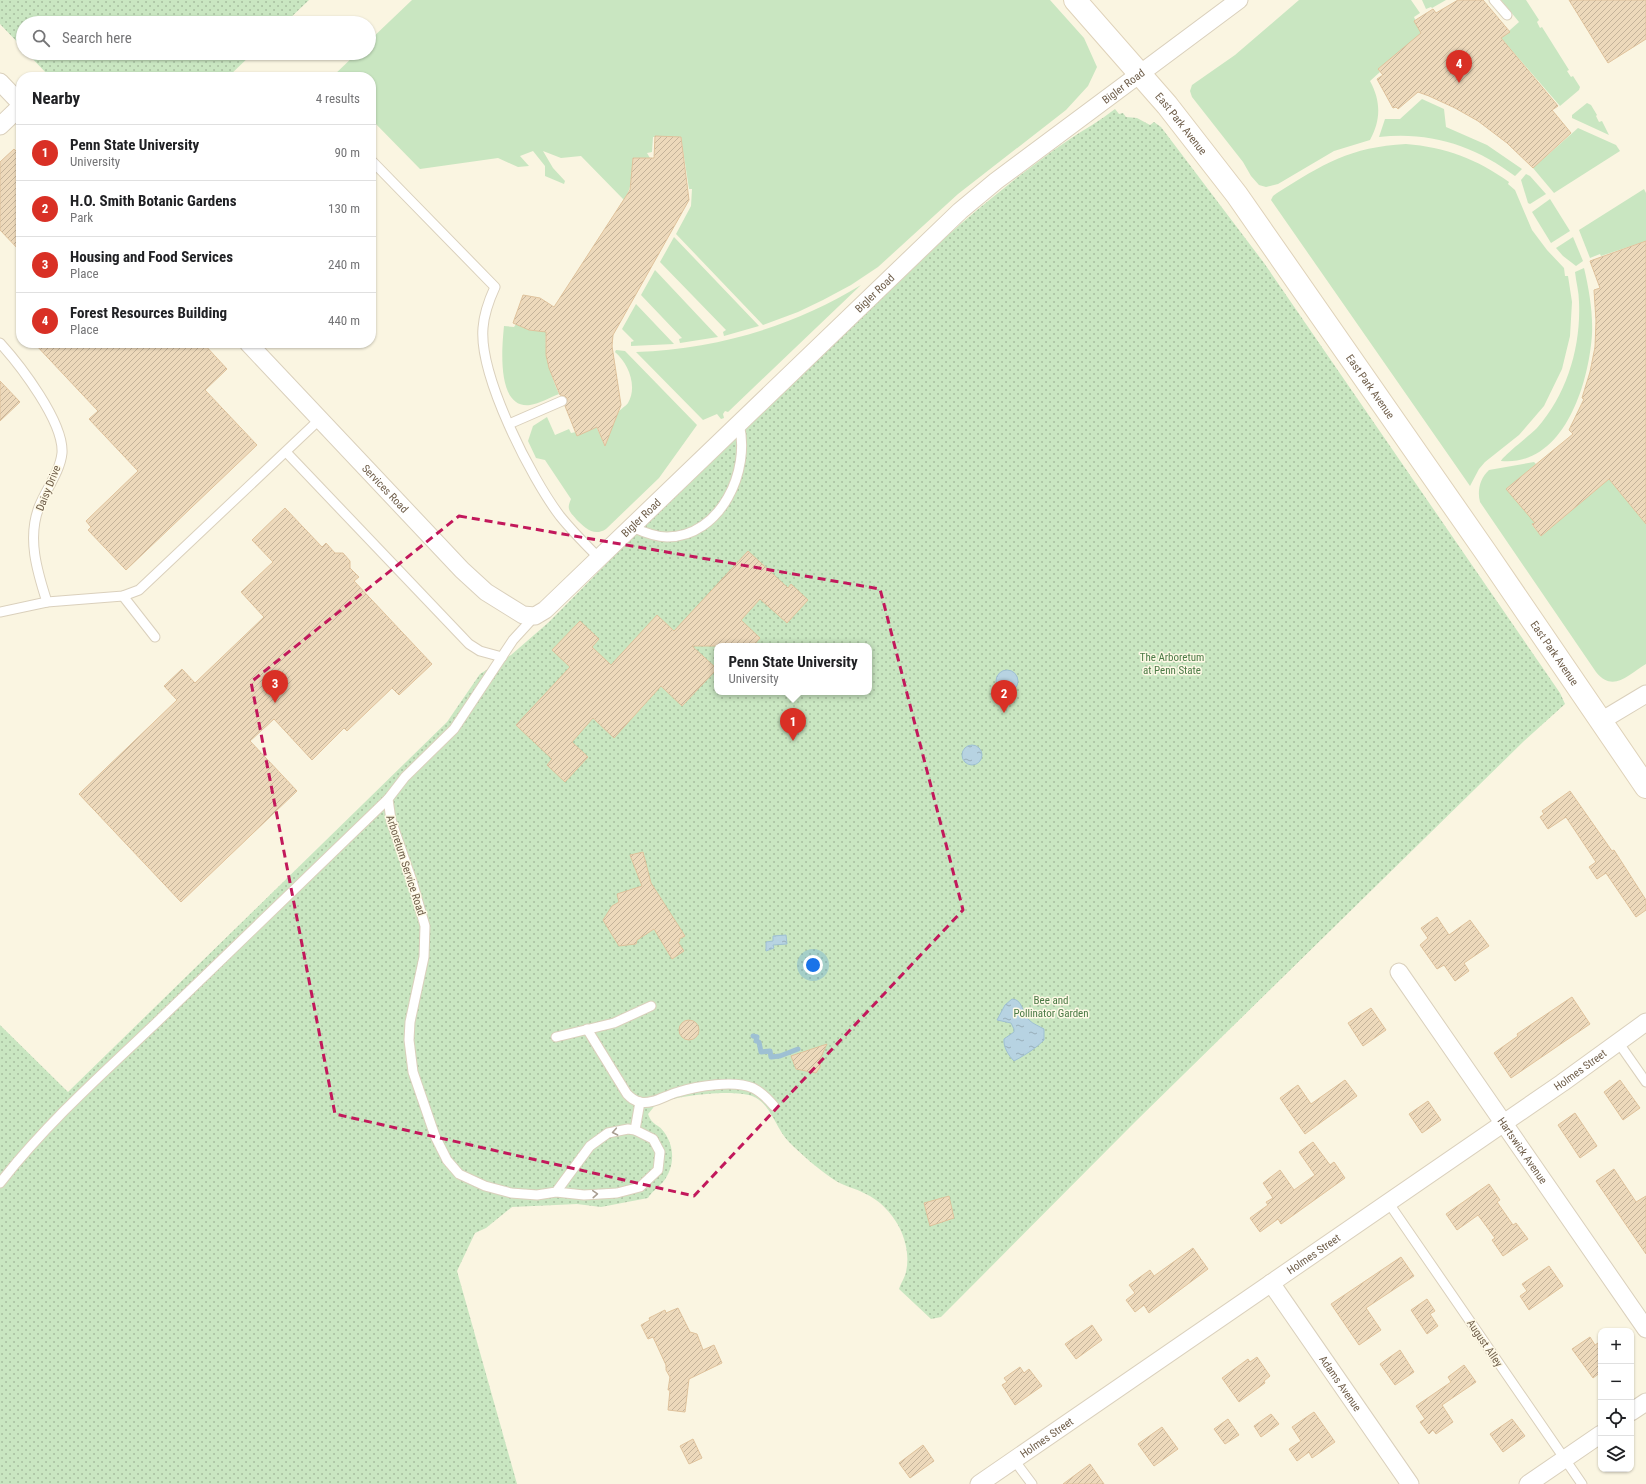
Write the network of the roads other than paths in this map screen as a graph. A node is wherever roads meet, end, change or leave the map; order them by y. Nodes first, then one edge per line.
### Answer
1 (1075, 0) edge
2 (1239, 0) edge
3 (1494, 0) edge
4 (1507, 16) dead end
5 (1140, 74) junction
6 (0, 82) edge
7 (16, 100) edge
8 (16, 110) edge
9 (0, 126) edge
10 (376, 165) edge
11 (0, 343) edge
12 (253, 348) edge
13 (562, 401) dead end
14 (320, 419) junction
15 (509, 424) junction
16 (739, 424) junction
17 (286, 452) junction
18 (632, 527) junction
19 (599, 558) junction
20 (123, 596) junction
21 (46, 602) junction
22 (0, 612) edge
23 (535, 616) junction
24 (155, 637) dead end
25 (502, 657) junction
26 (1646, 694) edge
27 (1601, 721) junction
28 (1646, 787) edge
29 (388, 799) junction
30 (1399, 972) dead end
31 (651, 1006) dead end
32 (1646, 1022) edge
33 (586, 1029) junction
34 (556, 1037) dead end
35 (1618, 1042) junction
36 (1646, 1082) edge
37 (640, 1102) junction
38 (774, 1106) dead end
39 (1502, 1123) junction
40 (636, 1130) junction
41 (0, 1183) edge
42 (556, 1192) junction
43 (1388, 1202) junction
44 (1271, 1283) junction
45 (1646, 1329) edge
46 (1646, 1402) edge
47 (1634, 1410) edge
48 (1598, 1436) edge
49 (1014, 1460) junction
50 (1565, 1460) junction
51 (979, 1484) edge
52 (1032, 1484) edge
53 (1410, 1484) edge
54 (1528, 1484) edge
55 (1582, 1484) edge

1 - 5 main road, East Park Avenue
2 - 5 street, Bigler Road
3 - 4 lane
5 - 16 street, Bigler Road
5 - 27 main road, East Park Avenue
6 - 7 street
8 - 9 street
10 - 15 lane
11 - 21 lane, Daisy Drive
12 - 14 street, Services Road
13 - 15 lane
14 - 17 lane
14 - 23 street, Services Road
15 - 19 lane
16 - 18 street, Bigler Road
16 - 18 lane
17 - 20 lane
17 - 25 lane
18 - 19 street, Bigler Road
19 - 23 street, Bigler Road
20 - 21 lane
20 - 24 lane
21 - 22 lane
23 - 25 lane, Arboretum Service Road
25 - 29 lane, Arboretum Service Road
26 - 27 street
27 - 28 main road, East Park Avenue
29 - 41 lane
29 - 42 lane, Arboretum Service Road
30 - 39 street, Hartswick Avenue
31 - 33 lane
32 - 35 street, Holmes Street
33 - 34 lane
33 - 37 lane
35 - 36 lane
35 - 39 street, Holmes Street
37 - 38 lane
37 - 40 lane
39 - 43 street, Holmes Street
39 - 45 street, Hartswick Avenue
40 -> 42 lane
42 -> 40 lane, Arboretum Service Road
43 - 44 street, Holmes Street
43 - 50 lane, August Alley
44 - 49 street, Holmes Street
44 - 53 street, Adams Avenue
46 - 47 street
48 - 50 street
49 - 51 street, Holmes Street
49 - 52 lane
50 - 54 street
50 - 55 lane, August Alley

